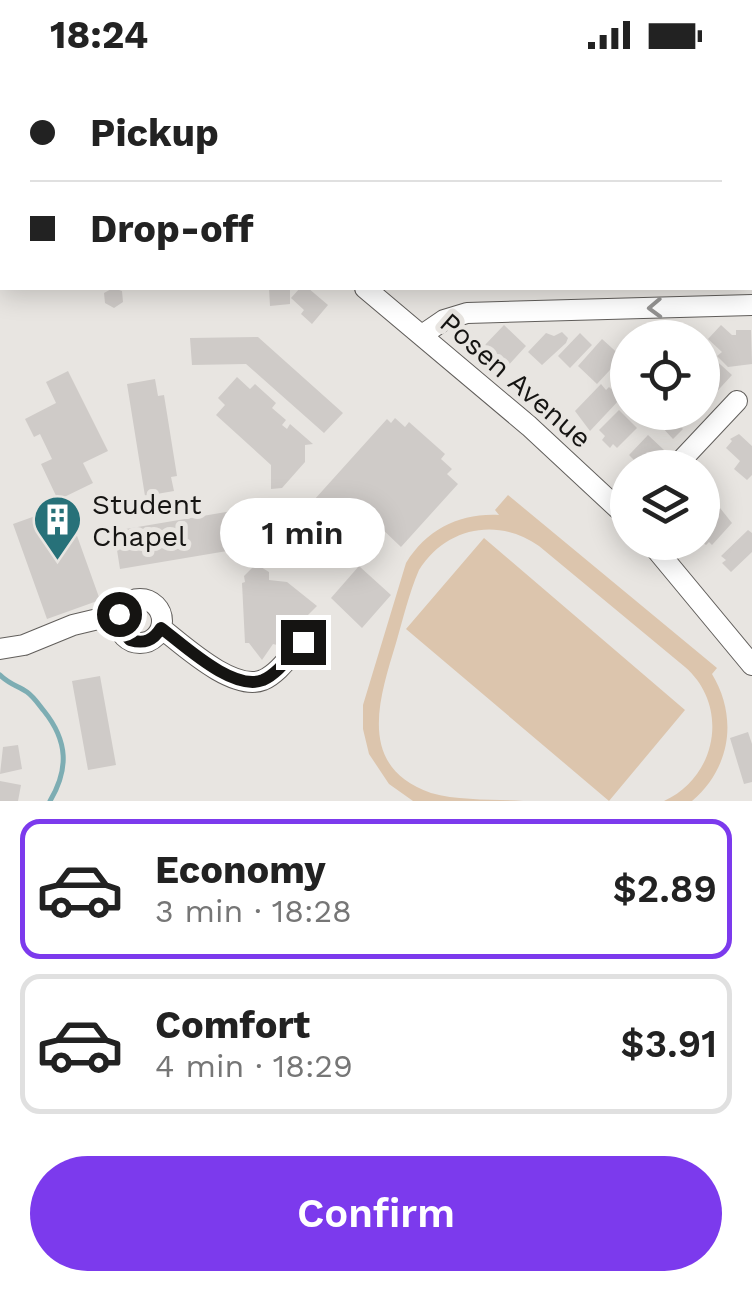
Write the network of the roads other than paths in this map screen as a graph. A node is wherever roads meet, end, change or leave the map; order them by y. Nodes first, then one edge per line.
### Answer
1 (367, 290) edge
2 (752, 304) edge
3 (422, 335) junction
4 (737, 402) dead end
5 (691, 450) edge
6 (610, 501) edge
7 (666, 560) edge
8 (119, 614) junction
9 (161, 628) junction
10 (303, 642) dead end
11 (1, 649) edge
12 (752, 665) edge

1 - 3 street, Posen Avenue
2 -> 3 street
3 - 6 street, Posen Avenue
4 - 5 street
7 - 12 street
8 - 9 street
8 - 9 street
8 - 11 street
9 - 10 street

